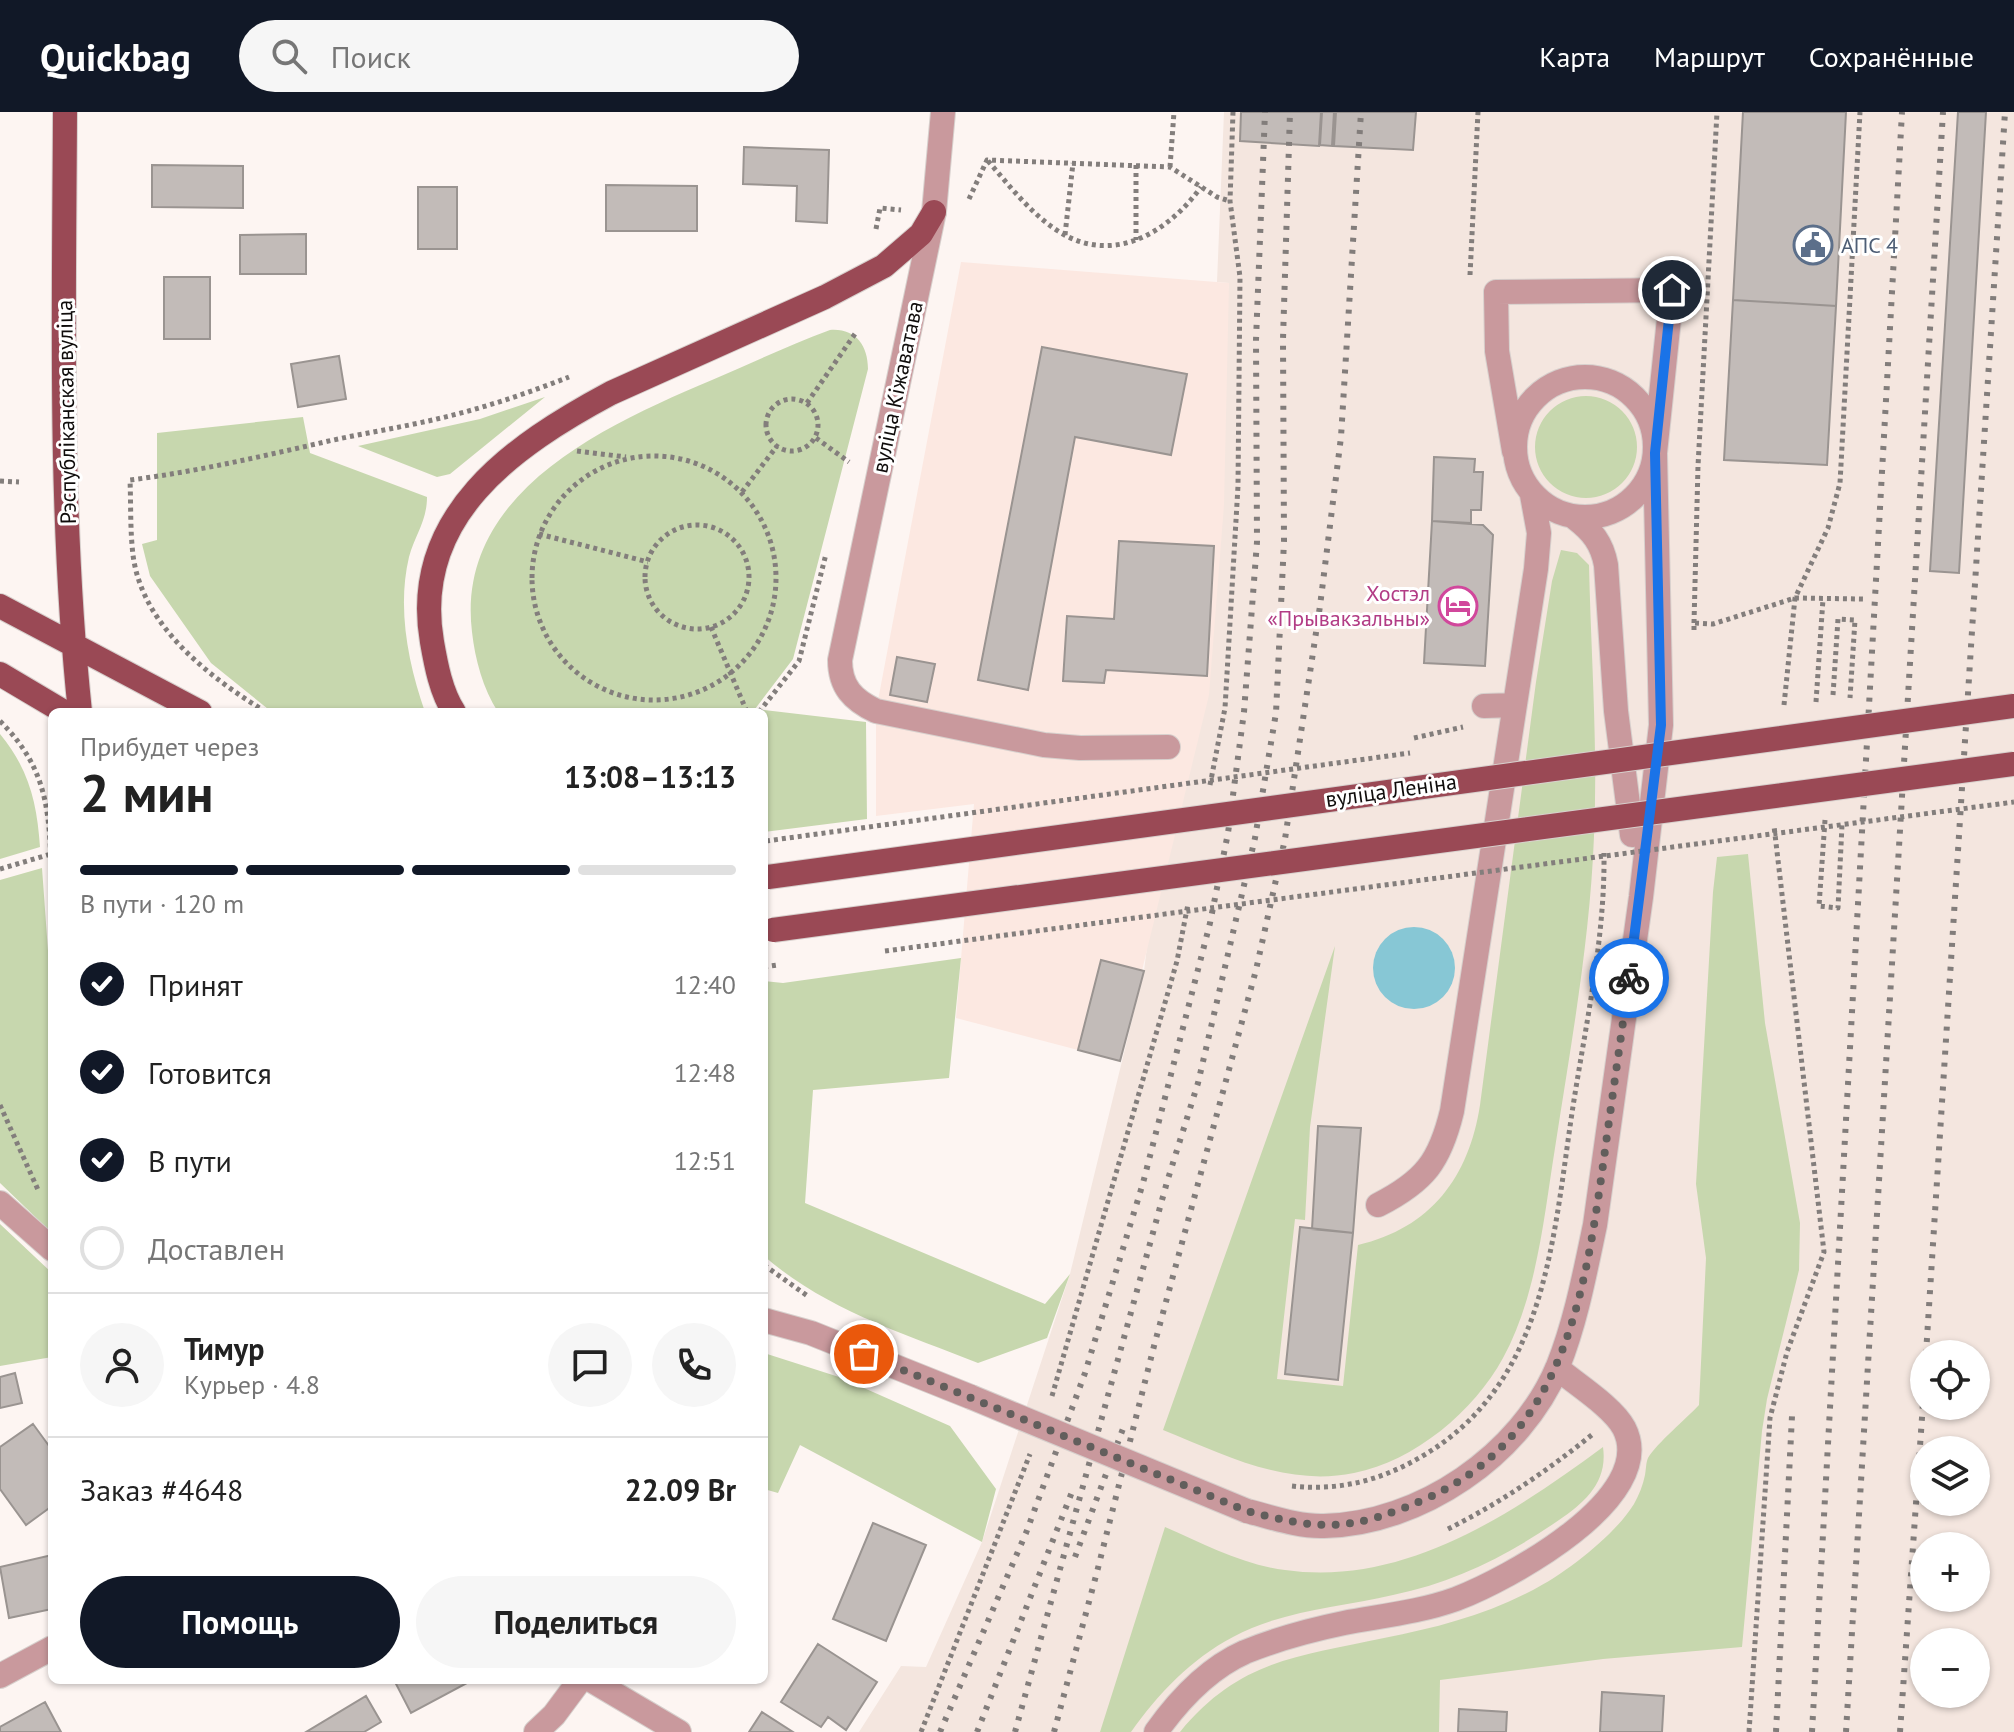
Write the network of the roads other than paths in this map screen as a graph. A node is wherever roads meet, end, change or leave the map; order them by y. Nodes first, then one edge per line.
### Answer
1 (65, 112) edge
2 (943, 112) edge
3 (934, 212) junction
4 (1514, 451) junction
5 (1655, 453) junction
6 (1532, 495) junction
7 (1575, 518) junction
8 (0, 606) edge
9 (73, 645) junction
10 (0, 674) edge
11 (1515, 705) junction
12 (1484, 706) dead end
13 (2014, 706) edge
14 (57, 708) edge
15 (80, 708) edge
16 (192, 708) edge
17 (452, 708) edge
18 (1168, 747) dead end
19 (2014, 764) edge
20 (768, 877) edge
21 (1641, 897) junction
22 (768, 931) edge
23 (0, 1203) edge
24 (1378, 1205) dead end
25 (48, 1245) edge
26 (768, 1321) edge
27 (1557, 1368) junction
28 (48, 1650) edge
29 (0, 1676) edge
30 (577, 1684) edge
31 (598, 1684) edge
32 (536, 1732) edge
33 (679, 1732) edge
34 (1156, 1732) edge

1 - 9 main road, Рэспубліканская вуліца
2 - 3 street, вуліца Кіжаватава
3 - 17 main road
3 - 18 street, вуліца Кіжаватава
4 - 5 street
4 - 5 street
4 - 6 street
5 - 7 street
5 - 21 street
6 - 7 street
6 - 11 street
7 - 21 street
8 - 9 main road
9 - 15 main road, Рэспубліканская вуліца
9 - 16 main road
10 - 14 main road
11 - 12 street
11 - 24 street
13 - 20 main road, вуліца Леніна, bridge
19 - 22 main road, bridge
21 - 27 street
23 - 25 street
26 - 27 street, bridge
27 - 34 street
28 - 29 street
30 - 32 street
31 - 33 street

